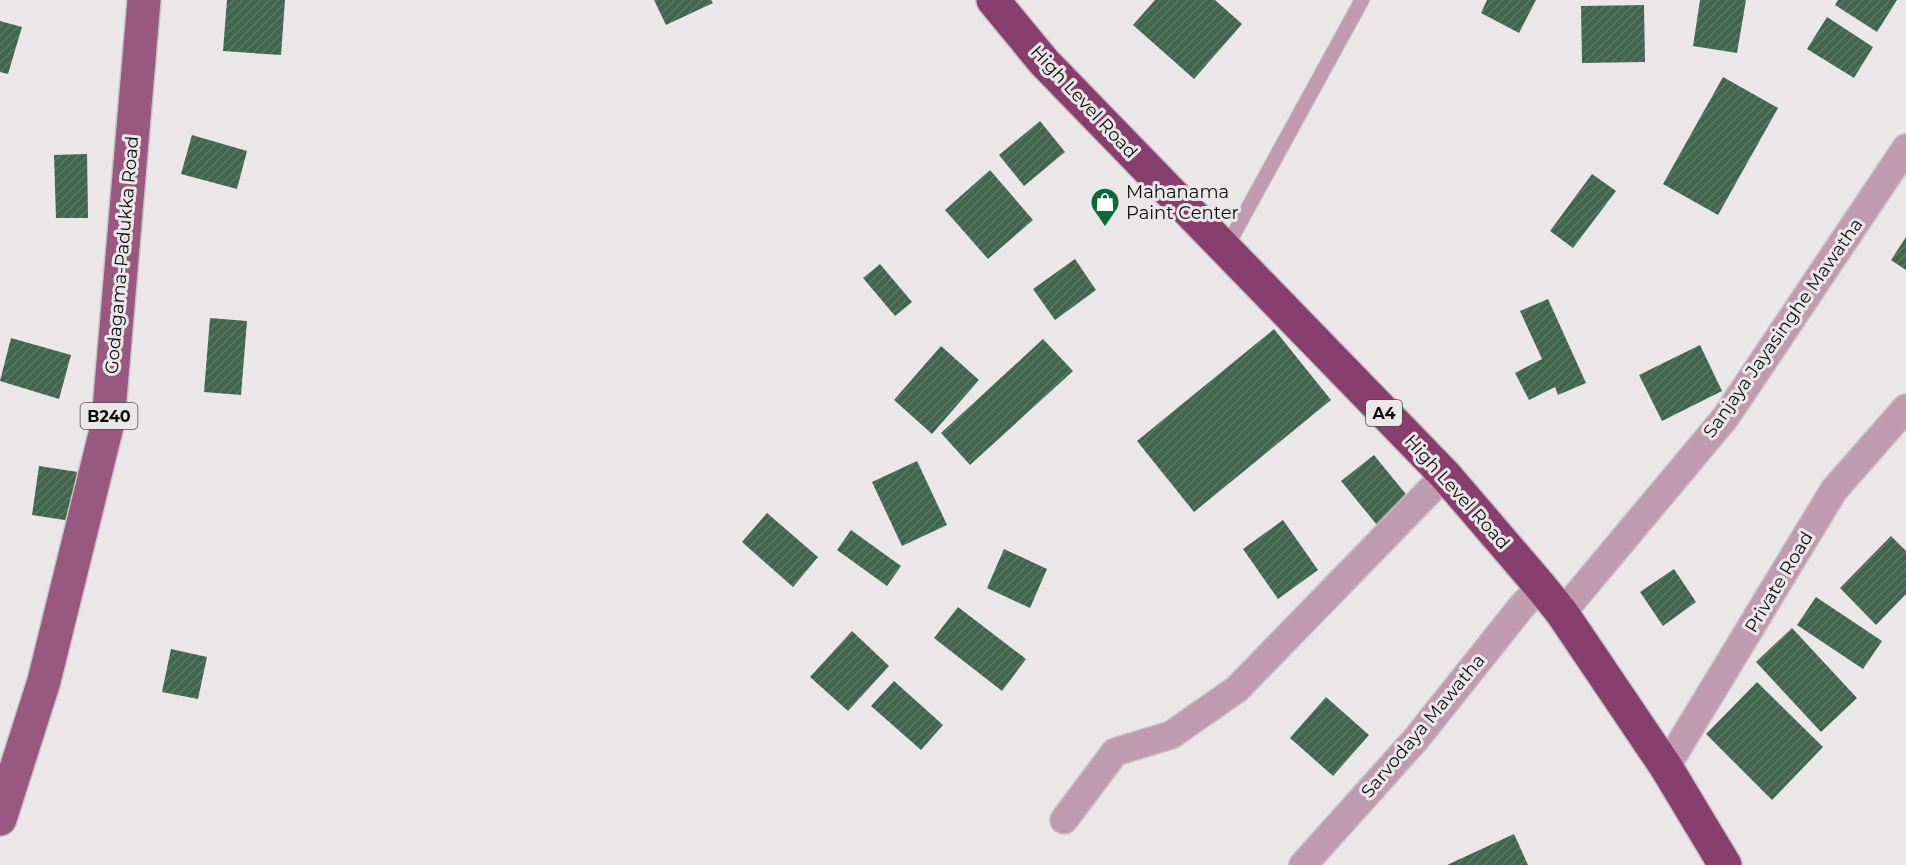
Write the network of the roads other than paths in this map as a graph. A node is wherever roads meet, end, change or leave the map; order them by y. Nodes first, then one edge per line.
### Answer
1 (144, 0) edge
2 (993, 0) edge
3 (1362, 0) edge
4 (1906, 148) edge
5 (1225, 249) junction
6 (1906, 408) edge
7 (1444, 475) junction
8 (1541, 587) junction
9 (1562, 613) junction
10 (1666, 767) junction
11 (0, 819) edge
12 (1064, 820) dead end
13 (1303, 865) edge
14 (1725, 865) edge

1 - 11 main road, Godagama-Padukka Road / B240
2 - 5 highway, High Level Road / A4
3 - 5 lane
4 - 9 street, Sanjaya Jayasinghe Mawatha
5 - 7 highway, High Level Road / A4
6 - 10 street, Private Road
7 - 8 highway, High Level Road / A4
7 - 12 street
8 - 9 highway, High Level Road / A4
8 - 13 street, Sarvodaya Mawatha
9 - 10 highway, High Level Road / A4
10 - 14 highway, High Level Road / A4

